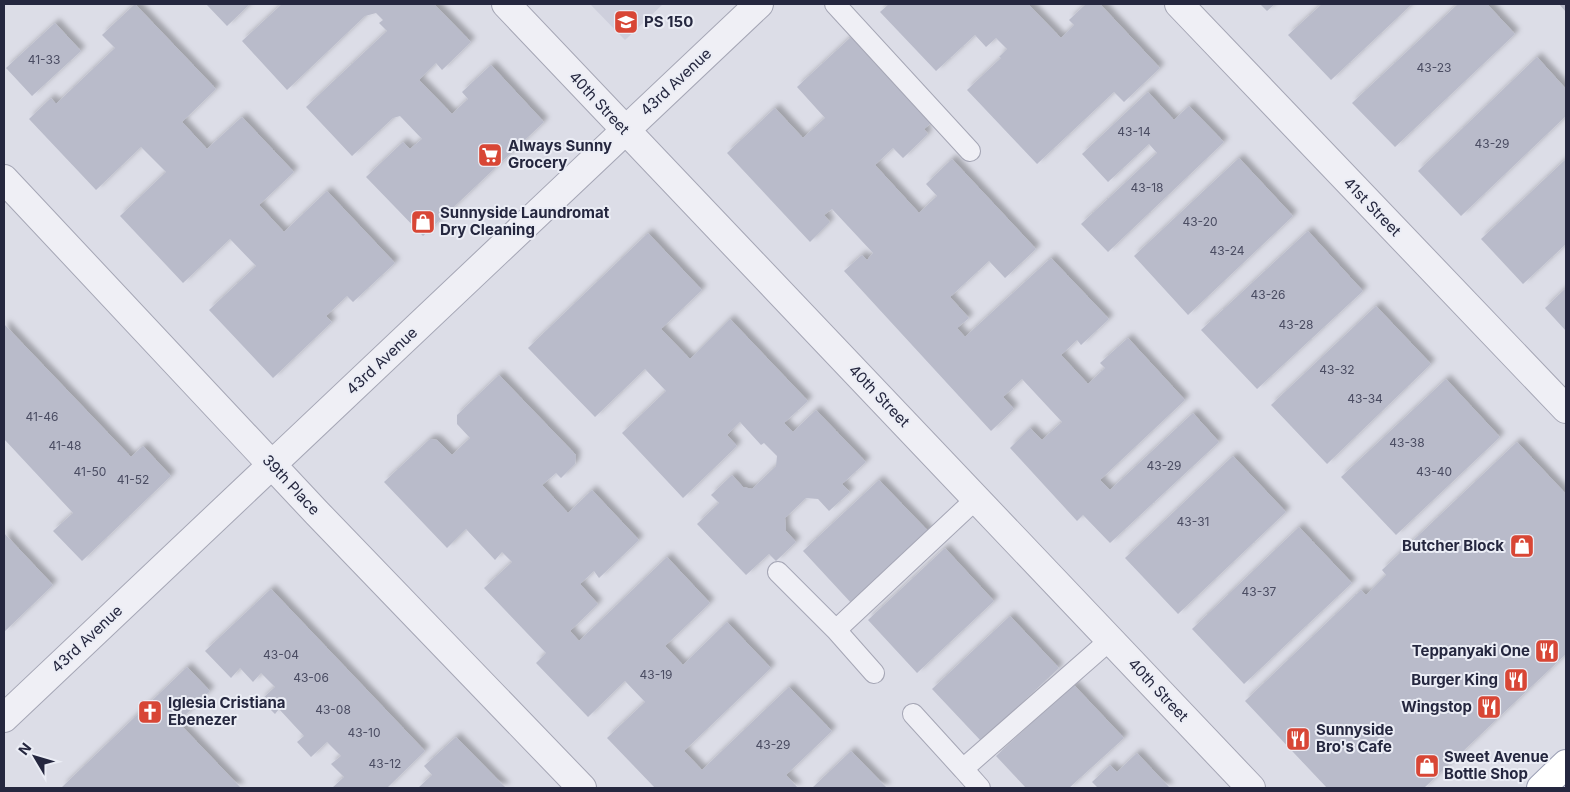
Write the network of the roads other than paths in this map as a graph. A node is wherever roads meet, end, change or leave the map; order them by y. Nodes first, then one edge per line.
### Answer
1 (506, 4) edge
2 (760, 4) edge
3 (835, 4) edge
4 (1179, 4) edge
5 (625, 130) junction
6 (970, 151) dead end
7 (4, 180) edge
8 (1566, 410) edge
9 (272, 465) junction
10 (977, 498) junction
11 (778, 572) dead end
12 (836, 630) junction
13 (1110, 640) junction
14 (874, 673) dead end
15 (913, 714) dead end
16 (4, 718) edge
17 (1566, 764) edge
18 (963, 769) junction
19 (582, 788) edge
20 (980, 788) edge
21 (1251, 788) edge
22 (1541, 788) edge

1 - 5 street, 40th Street
2 - 5 street, 43rd Avenue
3 - 6 lane
4 - 8 street, 41st Street
5 - 9 street, 43rd Avenue
5 - 10 street, 40th Street
7 - 9 street, 39th Place
9 - 16 street, 43rd Avenue
9 - 19 street, 39th Place
10 - 12 lane
10 - 13 street, 40th Street
11 - 12 lane
12 - 14 lane
13 - 18 lane
13 - 21 street, 40th Street
15 - 18 lane
17 - 22 main road
18 - 20 lane

